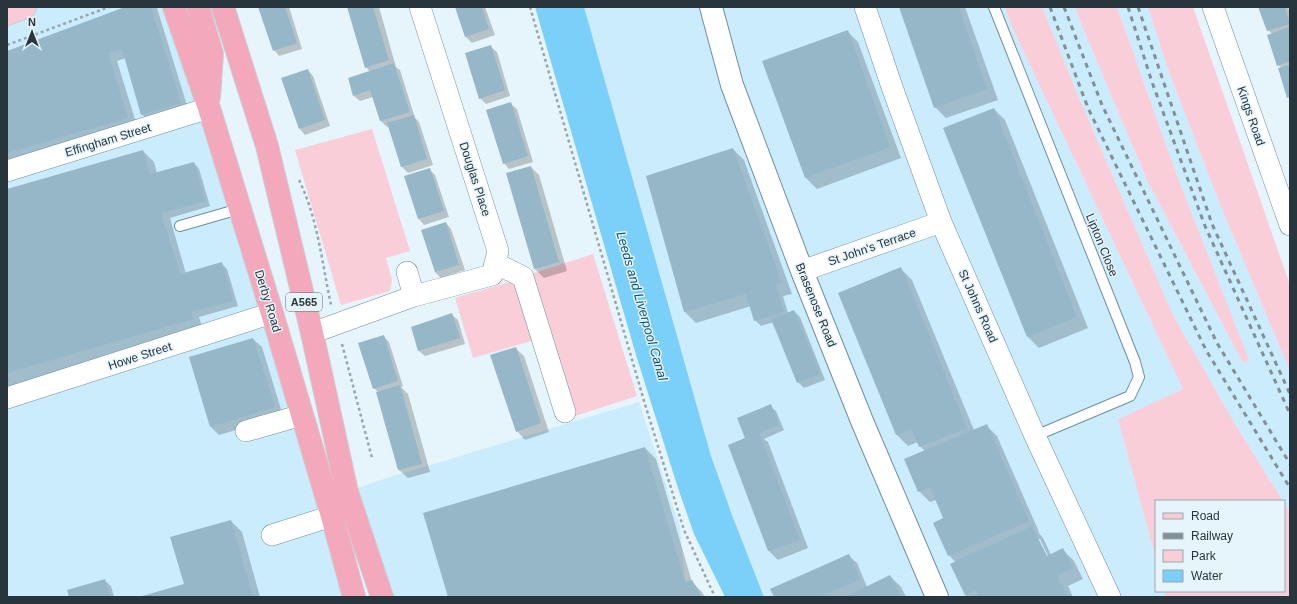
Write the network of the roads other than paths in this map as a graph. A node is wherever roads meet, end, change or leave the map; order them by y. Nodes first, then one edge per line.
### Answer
1 (25, 7) edge
2 (174, 7) edge
3 (198, 7) edge
4 (223, 7) edge
5 (420, 7) edge
6 (711, 7) edge
7 (865, 7) edge
8 (994, 7) edge
9 (1213, 7) edge
10 (7, 14) edge
11 (209, 108) junction
12 (7, 171) edge
13 (240, 209) junction
14 (941, 222) junction
15 (1290, 225) edge
16 (180, 226) dead end
17 (495, 263) junction
18 (802, 271) junction
19 (407, 272) dead end
20 (414, 296) junction
21 (272, 314) junction
22 (312, 333) junction
23 (7, 398) edge
24 (565, 412) dead end
25 (302, 415) junction
26 (246, 431) dead end
27 (1035, 436) junction
28 (332, 516) junction
29 (272, 535) dead end
30 (354, 597) edge
31 (382, 597) edge
32 (937, 597) edge
33 (1110, 597) edge

1 - 10 main road
2 - 11 highway, Derby Road / A565
3 - 11 highway
4 - 22 highway, A565
5 - 17 street, Douglas Place
6 - 18 main road, Brasenose Road
7 - 14 street, St Johns Road
8 - 27 lane, Lipton Close
9 - 15 street, Kings Road
11 - 12 street, Effingham Street
11 - 13 highway, Derby Road / A565
13 - 16 lane
13 - 21 highway, Derby Road / A565
14 - 18 street, St John's Terrace
14 - 27 street, St Johns Road
17 - 20 street
17 - 24 street
18 - 32 main road, Brasenose Road
19 - 20 street
20 - 22 street
21 - 23 street, Howe Street
21 - 25 highway, Derby Road / A565
22 - 31 highway, A565
25 - 26 street
25 - 28 highway, Derby Road / A565
27 - 33 street, St Johns Road
28 - 29 street
28 - 30 highway, Derby Road / A565

